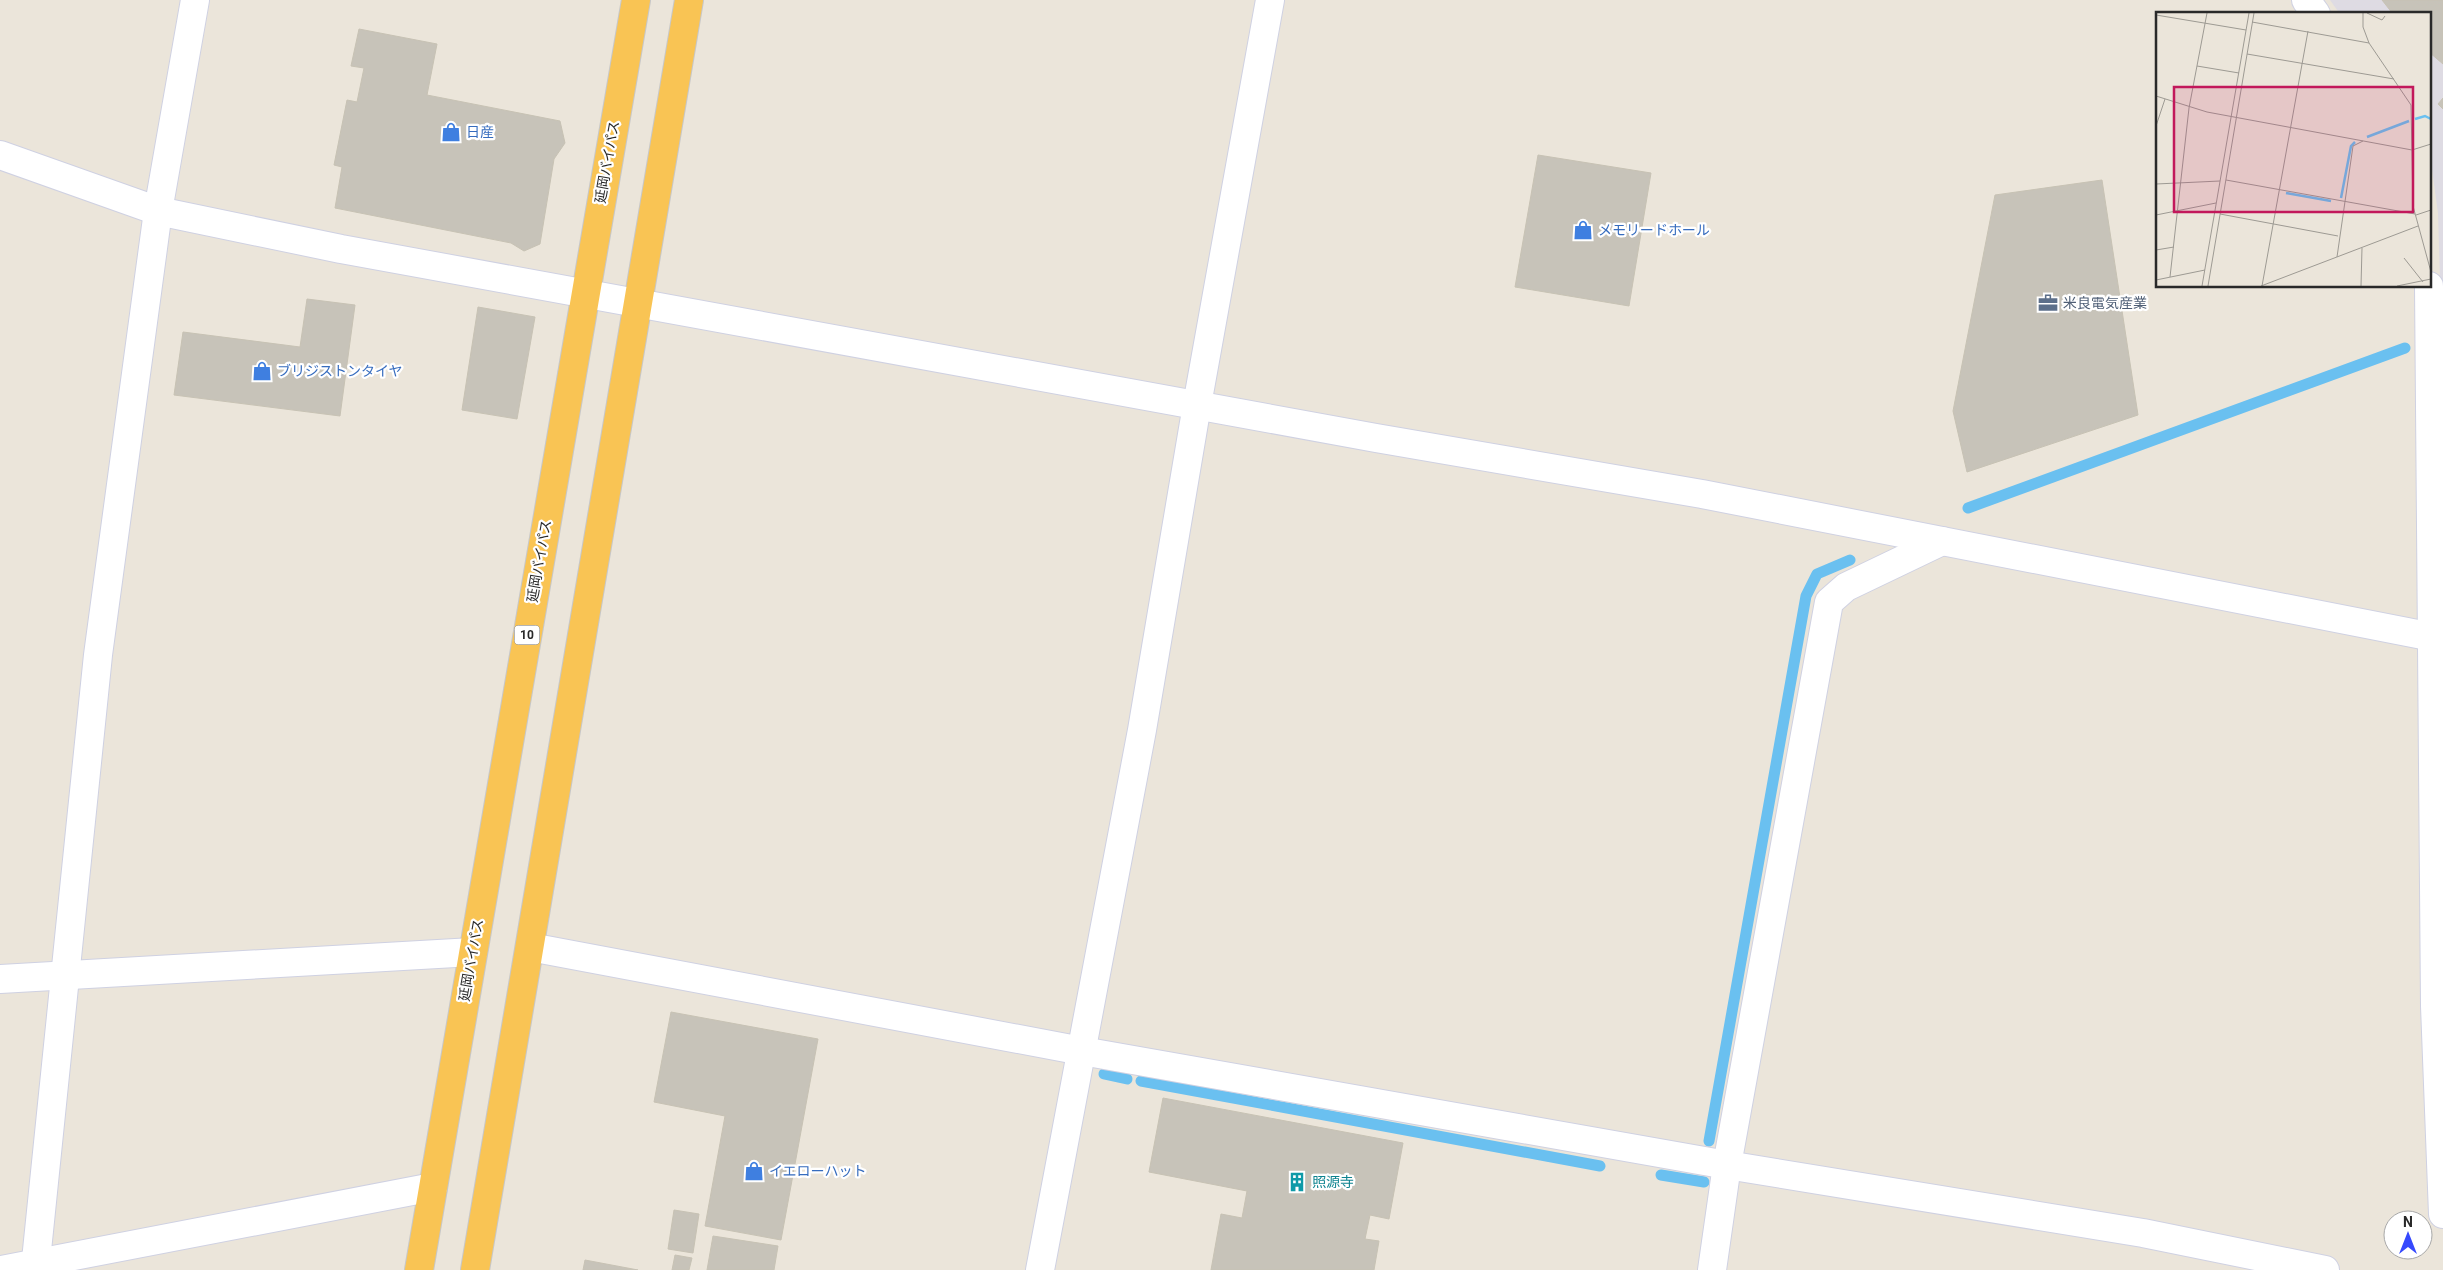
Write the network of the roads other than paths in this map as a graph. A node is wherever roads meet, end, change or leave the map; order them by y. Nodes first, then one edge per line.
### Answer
1 (195, 0) edge
2 (636, 0) edge
3 (689, 0) edge
4 (1270, 0) edge
5 (2306, 0) edge
6 (2315, 12) edge
7 (0, 155) edge
8 (158, 211) junction
9 (2429, 288) edge
10 (585, 293) junction
11 (638, 303) junction
12 (1197, 405) junction
13 (1942, 541) junction
14 (2438, 638) edge
15 (530, 947) junction
16 (473, 952) junction
17 (66, 976) junction
18 (0, 979) edge
19 (1082, 1051) junction
20 (1727, 1165) junction
21 (433, 1187) junction
22 (2443, 1214) edge
23 (36, 1267) edge
24 (1, 1270) edge
25 (419, 1270) edge
26 (475, 1270) edge
27 (1040, 1270) edge
28 (1712, 1270) edge
29 (2326, 1270) edge

1 - 8 street
2 - 10 highway, 延岡バイパス / 10
3 - 11 highway
4 - 12 street
5 - 6 street
7 - 8 street
8 - 10 street
8 - 17 street
9 - 14 street
10 - 11 street
10 - 16 highway, 延岡バイパス / 10
11 - 12 street
11 - 15 highway
12 - 13 street
12 - 19 street
13 - 14 street
13 - 20 street
14 - 22 street
15 - 19 street
15 - 26 highway
16 - 17 street
16 - 21 highway, 延岡バイパス / 10
17 - 18 street
17 - 23 street
19 - 20 street
19 - 27 street
20 - 28 street
20 - 29 street
21 - 23 street
21 - 25 highway, 延岡バイパス / 10
23 - 24 street

